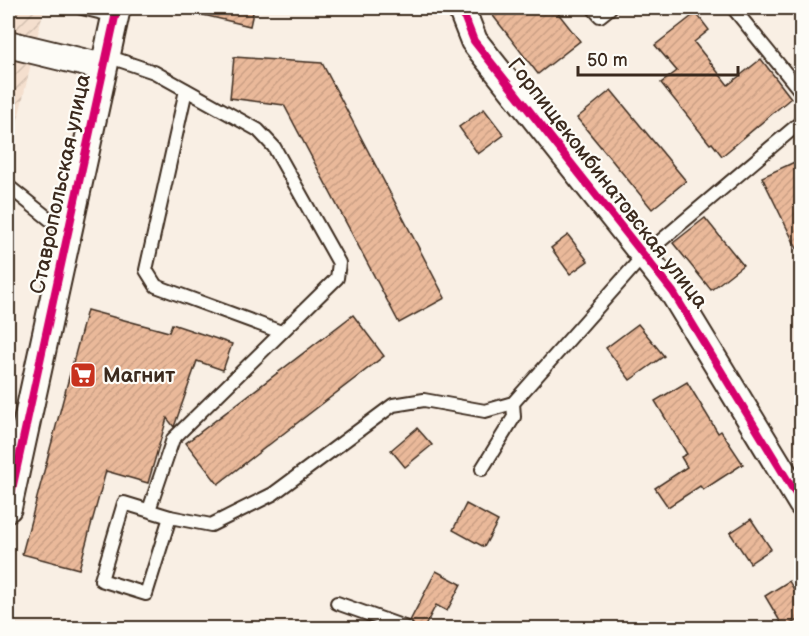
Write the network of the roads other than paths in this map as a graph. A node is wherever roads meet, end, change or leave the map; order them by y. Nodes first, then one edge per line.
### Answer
1 (82, 8) edge
2 (461, 8) edge
3 (593, 8) edge
4 (610, 8) edge
5 (733, 8) edge
6 (116, 12) edge
7 (8, 44) edge
8 (105, 62) junction
9 (186, 90) junction
10 (801, 93) edge
11 (801, 121) edge
12 (8, 186) edge
13 (68, 234) junction
14 (644, 255) junction
15 (281, 332) junction
16 (513, 403) junction
17 (12, 470) edge
18 (482, 470) dead end
19 (801, 504) edge
20 (8, 508) edge
21 (149, 510) junction
22 (170, 517) junction
23 (337, 603) dead end
24 (406, 628) edge

1 - 6 lane
2 - 14 street, Горпищекомбинатовская улица
3 - 4 lane
5 - 10 lane
6 - 8 street, Ставропольская улица
7 - 8 street
8 - 9 lane
8 - 13 street, Ставропольская улица
9 - 15 lane
9 - 15 lane
11 - 14 lane
12 - 13 lane
13 - 17 street, Ставропольская улица
14 - 16 lane
14 - 19 street, Горпищекомбинатовская улица
15 - 21 lane
16 - 18 lane
16 - 22 lane
17 - 20 street, Ставропольская улица
21 - 22 lane
21 - 22 lane
23 - 24 lane

